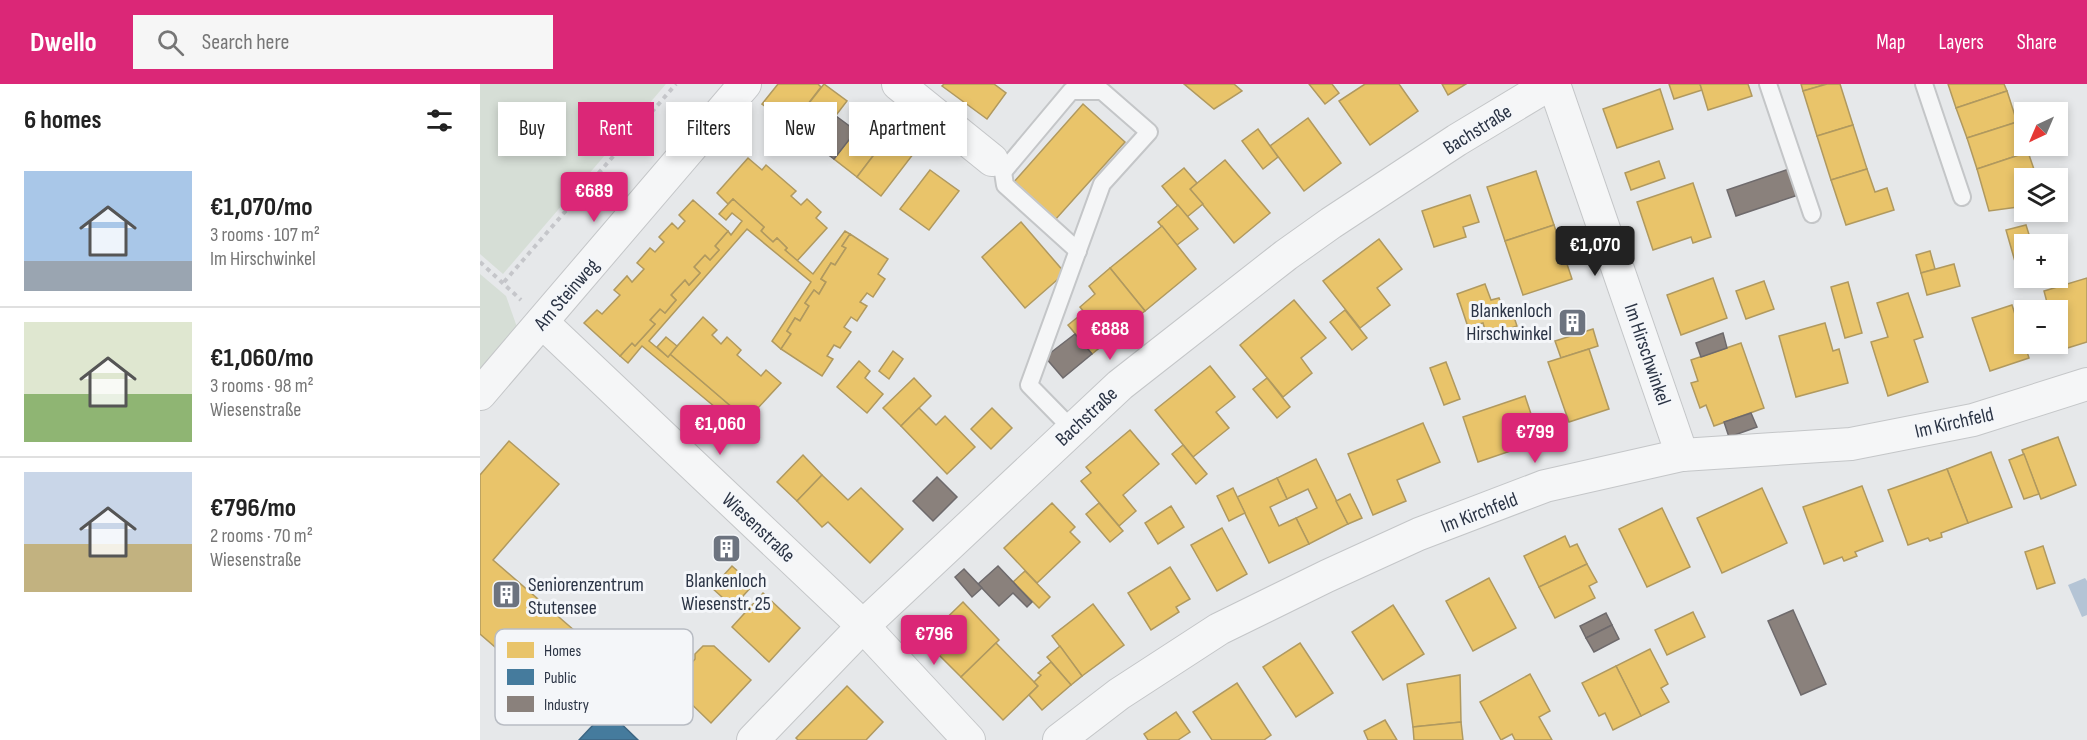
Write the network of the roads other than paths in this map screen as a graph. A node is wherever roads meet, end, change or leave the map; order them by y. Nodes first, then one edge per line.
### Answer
1 (745, 84) edge
2 (1552, 84) edge
3 (1768, 84) edge
4 (1924, 84) edge
5 (912, 88) edge
6 (998, 166) junction
7 (1962, 197) dead end
8 (1812, 214) dead end
9 (1078, 250) junction
10 (542, 322) junction
11 (2087, 384) edge
12 (480, 394) edge
13 (1072, 429) junction
14 (1682, 455) junction
15 (863, 626) junction
16 (753, 740) edge
17 (969, 740) edge
18 (1059, 740) edge

1 - 10 street, Am Steinweg
2 - 13 street, Bachstraße
2 - 14 street, Im Hirschwinkel
3 - 8 lane
4 - 7 lane
5 - 6 street
6 - 9 lane
6 - 9 lane
9 - 13 lane
10 - 12 street, Am Steinweg
10 - 15 street, Wiesenstraße
11 - 14 street, Im Kirchfeld
13 - 15 street, Bachstraße
14 - 18 street, Im Kirchfeld
15 - 16 street, Bachstraße
15 - 17 street, Wiesenstraße

